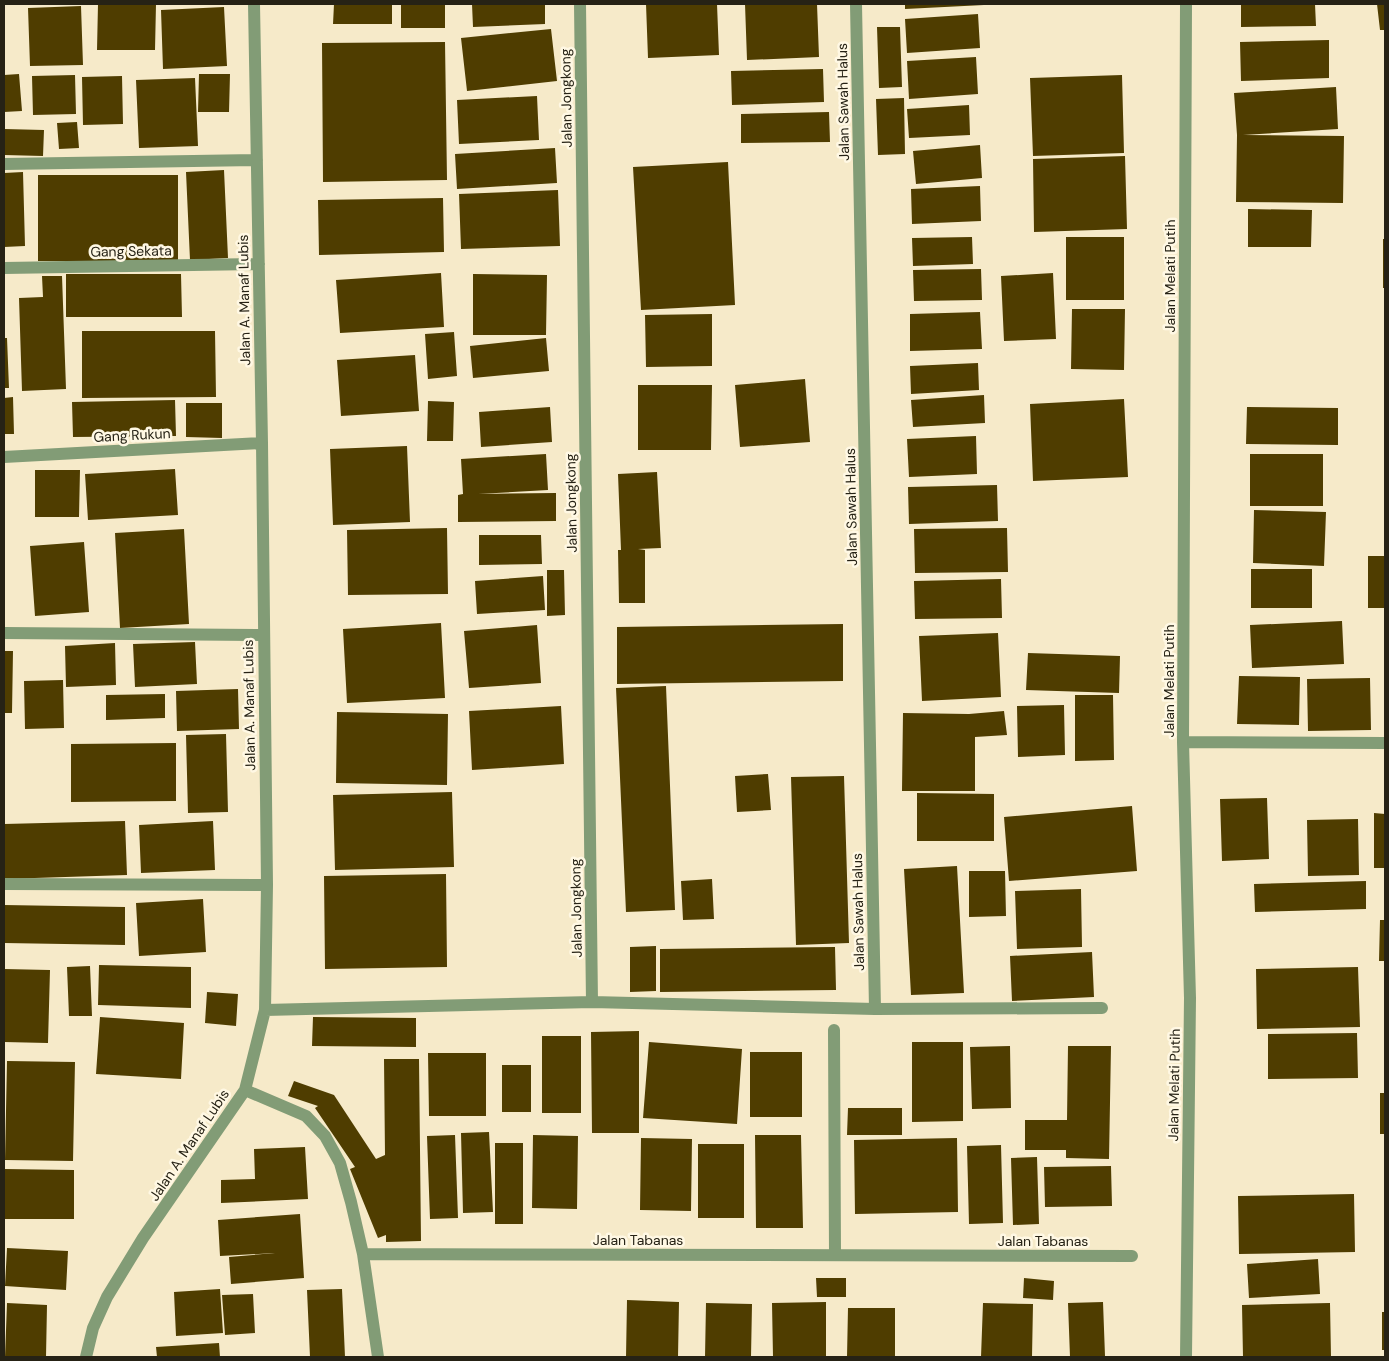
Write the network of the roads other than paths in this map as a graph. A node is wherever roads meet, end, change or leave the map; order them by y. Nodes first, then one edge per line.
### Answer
1 (254, 4) edge
2 (580, 4) edge
3 (856, 4) edge
4 (1186, 4) edge
5 (257, 160) junction
6 (4, 164) edge
7 (259, 264) junction
8 (4, 268) edge
9 (262, 443) junction
10 (4, 457) edge
11 (4, 633) edge
12 (264, 635) junction
13 (1184, 742) junction
14 (1385, 743) edge
15 (4, 884) edge
16 (267, 885) junction
17 (592, 1002) junction
18 (1102, 1008) dead end
19 (875, 1009) junction
20 (265, 1010) junction
21 (834, 1030) dead end
22 (245, 1090) junction
23 (363, 1254) junction
24 (835, 1255) junction
25 (1132, 1256) dead end
26 (86, 1357) edge
27 (378, 1357) edge
28 (1186, 1357) edge

1 - 5 street, Jalan A. Manaf Lubis
2 - 17 street, Jalan Jongkong
3 - 19 street, Jalan Sawah Halus
4 - 13 street, Jalan Melati Putih
5 - 6 street
5 - 7 street, Jalan A. Manaf Lubis
7 - 8 street, Gang Sekata
7 - 9 street, Jalan A. Manaf Lubis
9 - 10 street, Gang Rukun
9 - 12 street, Jalan A. Manaf Lubis
11 - 12 street
12 - 16 street, Jalan A. Manaf Lubis
13 - 14 street
13 - 28 street, Jalan Melati Putih
15 - 16 street
16 - 20 street, Jalan A. Manaf Lubis
17 - 19 street
17 - 20 street
18 - 19 street
20 - 22 street, Jalan A. Manaf Lubis
21 - 24 street
22 - 23 street
22 - 26 street, Jalan A. Manaf Lubis
23 - 24 street, Jalan Tabanas
23 - 27 street
24 - 25 street, Jalan Tabanas

